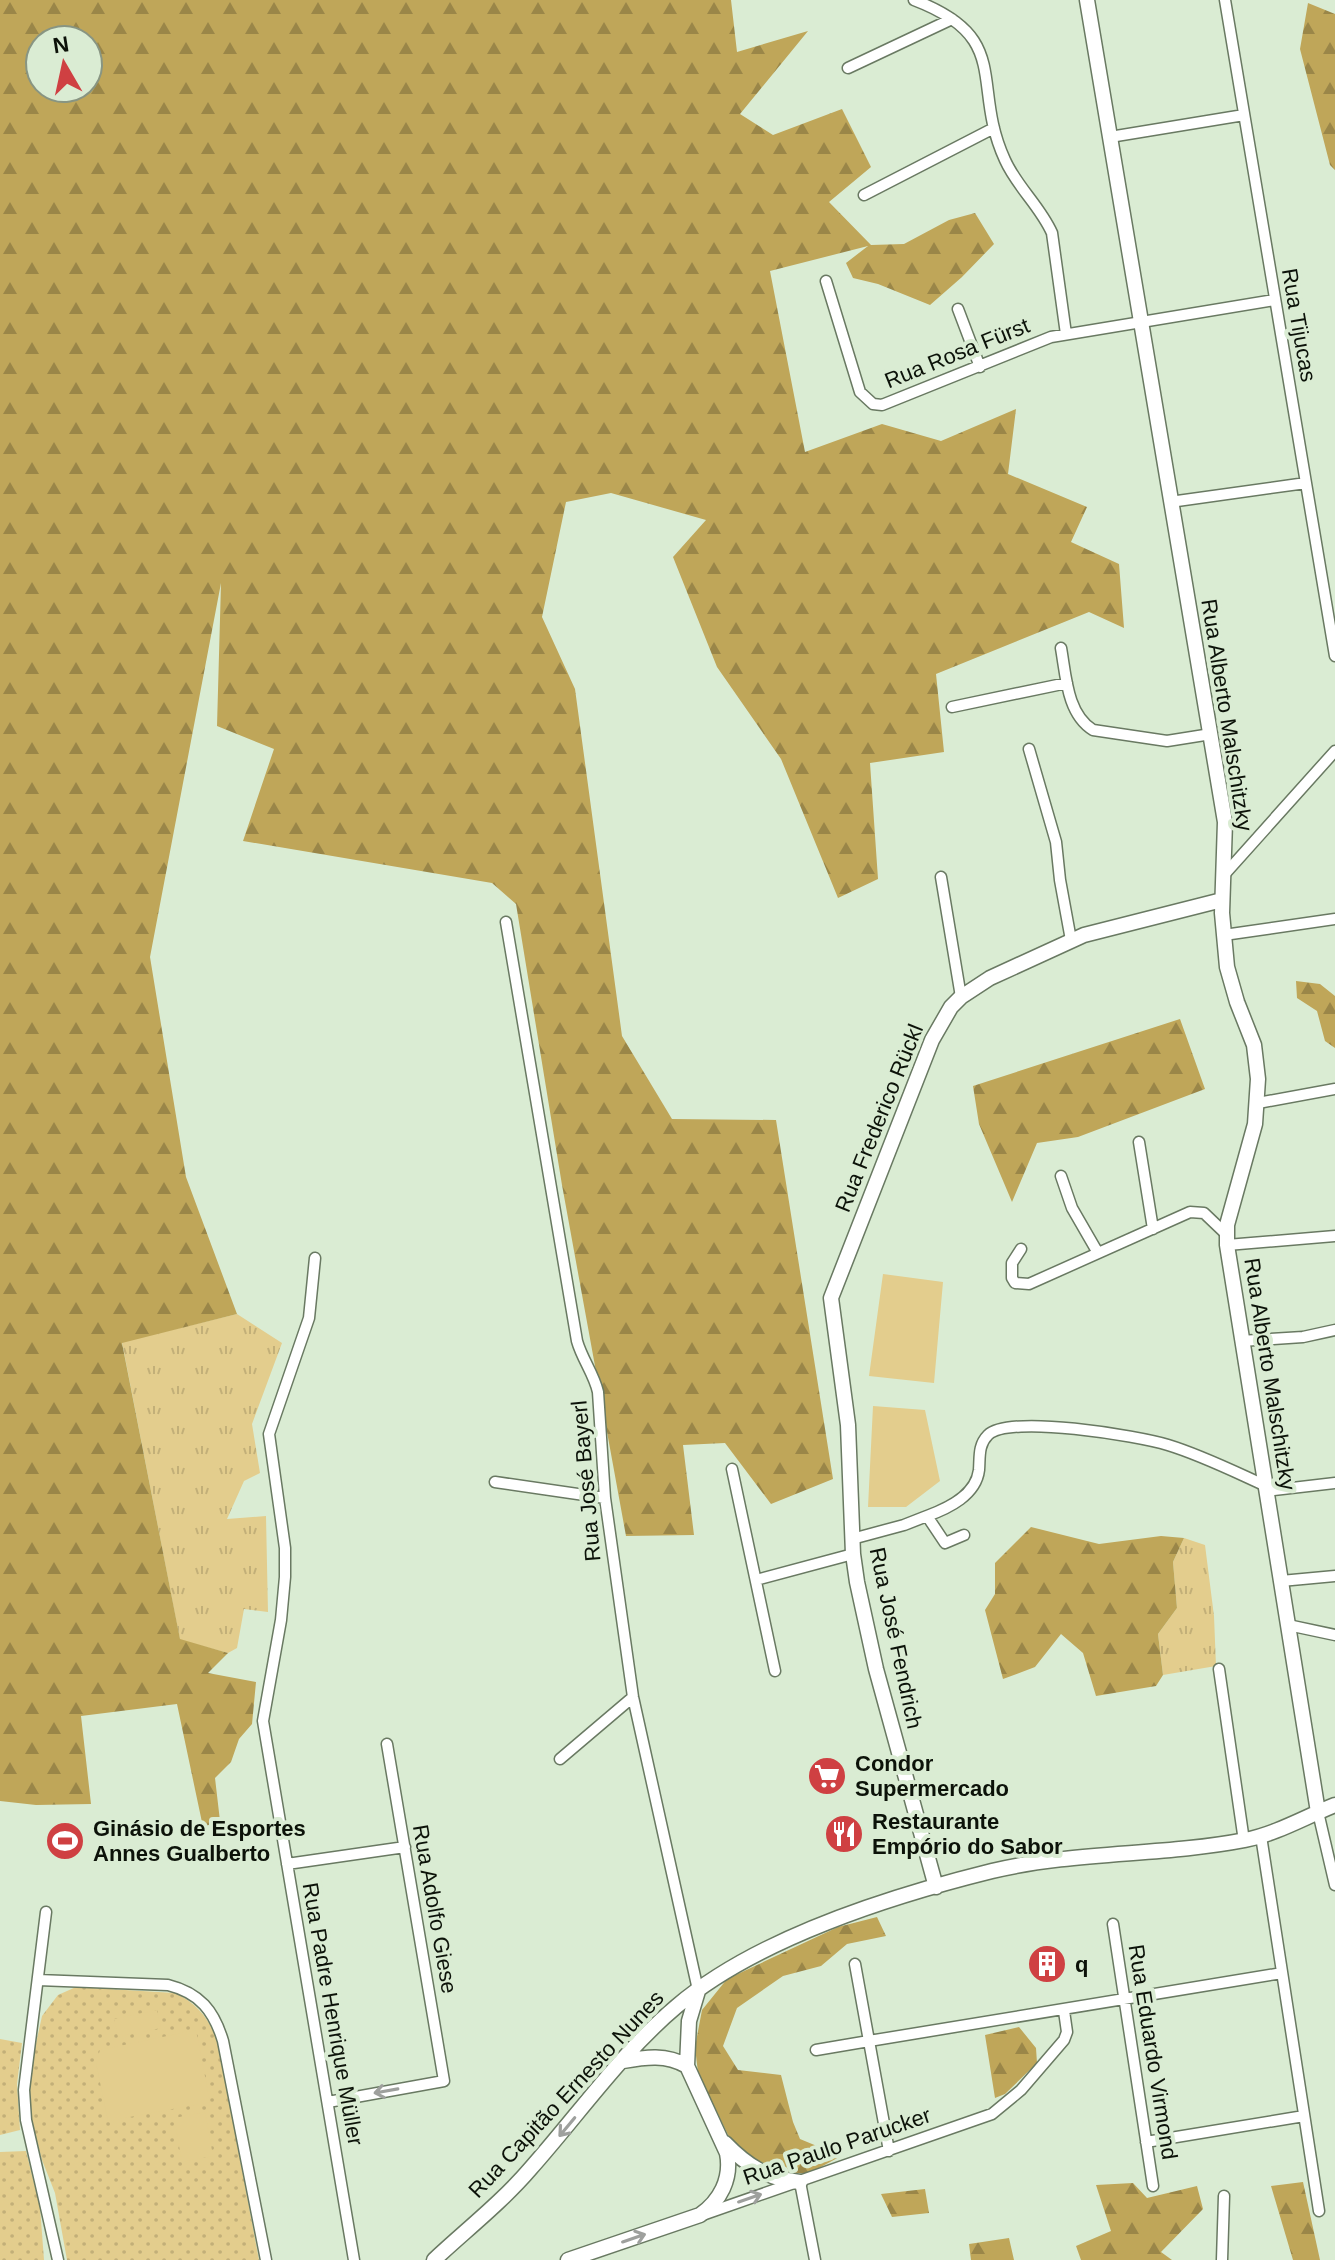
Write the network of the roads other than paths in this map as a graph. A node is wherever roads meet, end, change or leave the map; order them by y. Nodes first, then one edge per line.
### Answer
1 (914, 0) edge
2 (1087, 0) edge
3 (1225, 0) edge
4 (952, 19) junction
5 (848, 68) dead end
6 (1244, 115) junction
7 (994, 128) junction
8 (1110, 137) junction
9 (864, 195) dead end
10 (826, 281) dead end
11 (1274, 300) junction
12 (958, 309) dead end
13 (1141, 323) junction
14 (1066, 334) junction
15 (980, 367) junction
16 (1306, 483) junction
17 (1170, 502) junction
18 (1061, 648) dead end
19 (1335, 656) edge
20 (1067, 683) junction
21 (952, 707) dead end
22 (1211, 734) junction
23 (1029, 749) dead end
24 (1335, 751) edge
25 (1331, 762) edge
26 (1224, 875) junction
27 (941, 877) dead end
28 (1222, 900) junction
29 (1335, 919) edge
30 (506, 922) dead end
31 (1224, 935) junction
32 (1071, 940) junction
33 (961, 997) junction
34 (1335, 1089) edge
35 (1258, 1103) junction
36 (1139, 1142) dead end
37 (1061, 1176) dead end
38 (1153, 1229) junction
39 (1335, 1236) edge
40 (1227, 1240) junction
41 (1021, 1249) dead end
42 (1098, 1253) junction
43 (315, 1258) dead end
44 (831, 1298) joint
45 (1335, 1330) edge
46 (1241, 1341) junction
47 (732, 1469) dead end
48 (495, 1482) dead end
49 (1335, 1483) edge
50 (1265, 1488) junction
51 (605, 1498) junction
52 (927, 1516) junction
53 (964, 1535) dead end
54 (853, 1547) junction
55 (1335, 1576) edge
56 (756, 1580) junction
57 (1281, 1581) junction
58 (1288, 1625) junction
59 (1335, 1635) edge
60 (1219, 1669) dead end
61 (775, 1671) dead end
62 (633, 1697) junction
63 (387, 1744) dead end
64 (560, 1759) dead end
65 (1335, 1805) edge
66 (1318, 1812) junction
67 (1261, 1836) junction
68 (1244, 1841) junction
69 (405, 1847) junction
70 (287, 1864) junction
71 (1335, 1885) edge
72 (936, 1887) junction
73 (46, 1912) dead end
74 (1113, 1924) dead end
75 (855, 1964) dead end
76 (1282, 1973) junction
77 (38, 1980) junction
78 (698, 1990) junction
79 (1125, 1999) junction
80 (1064, 2011) junction
81 (869, 2041) junction
82 (816, 2050) dead end
83 (623, 2061) junction
84 (687, 2066) junction
85 (328, 2102) junction
86 (1304, 2116) junction
87 (722, 2140) junction
88 (1146, 2142) junction
89 (889, 2151) junction
90 (800, 2182) junction
91 (1153, 2186) dead end
92 (1224, 2196) dead end
93 (1319, 2211) dead end
94 (700, 2215) junction
95 (599, 2256) edge
96 (58, 2260) edge
97 (266, 2260) edge
98 (354, 2260) edge
99 (434, 2260) edge
100 (568, 2260) edge
101 (815, 2260) edge
102 (1222, 2260) edge

1 - 4 street
2 - 8 street, Rua Alberto Malschitzky
3 - 6 street, Rua Tijucas
4 - 5 street
4 - 7 street
6 - 8 street
6 - 11 street, Rua Tijucas
7 - 9 street
7 - 14 street
8 - 13 street, Rua Alberto Malschitzky
10 - 15 street, Rua Rosa Fürst
11 - 13 street, Rua Rosa Fürst
11 - 16 street, Rua Tijucas
12 - 15 street
13 - 14 street, Rua Rosa Fürst
13 - 17 street, Rua Alberto Malschitzky
14 - 15 street, Rua Rosa Fürst
16 - 17 street
16 - 19 street, Rua Tijucas
17 - 22 street, Rua Alberto Malschitzky
18 - 20 street
20 - 21 street
20 - 22 street
22 - 26 street, Rua Alberto Malschitzky
23 - 32 street
24 - 25 street
25 - 26 street
26 - 28 street, Rua Alberto Malschitzky
27 - 33 street
28 - 31 street, Rua Alberto Malschitzky
28 - 32 street, Rua Frederico Rückl
29 - 31 street
30 - 51 street, Rua José Bayerl
31 - 35 street, Rua Alberto Malschitzky
32 - 33 street, Rua Frederico Rückl
33 - 44 street, Rua Frederico Rückl
34 - 35 street
35 - 40 street, Rua Alberto Malschitzky
36 - 38 street
37 - 42 street
38 - 40 street
38 - 42 street
39 - 40 street
40 - 46 street, Rua Alberto Malschitzky
41 - 42 street
43 - 70 street, Rua Padre Henrique Müller
44 - 54 street, Rua José Fendrich
45 - 46 street
46 - 50 street, Rua Alberto Malschitzky
47 - 56 street
48 - 51 street
49 - 50 street
50 - 52 street
50 - 57 street, Rua Alberto Malschitzky
51 - 62 street, Rua José Bayerl
52 - 53 street
52 - 54 street
54 - 56 street
54 - 72 street, Rua José Fendrich
55 - 57 street
56 - 61 street
57 - 58 street, Rua Alberto Malschitzky
58 - 59 street
58 - 66 street, Rua Alberto Malschitzky
60 - 68 street
62 - 64 street
62 - 78 street, Rua José Bayerl
63 - 69 street, Rua Adolfo Giese
65 - 66 street, Rua Capitão Ernesto Nunes
66 - 67 street, Rua Capitão Ernesto Nunes
66 - 71 street
67 - 68 street, Rua Capitão Ernesto Nunes
67 - 76 street
68 - 72 street, Rua Capitão Ernesto Nunes
69 - 70 street
69 -> 85 street, Rua Adolfo Giese
70 - 85 street, Rua Padre Henrique Müller
72 - 78 street, Rua Capitão Ernesto Nunes
73 - 77 street
74 - 79 street, Rua Eduardo Virmond
75 - 81 street
76 - 79 street
76 - 86 street
77 - 96 street
77 - 97 street
78 - 83 street, Rua Capitão Ernesto Nunes
78 - 84 street
79 - 80 street
79 - 88 street, Rua Eduardo Virmond
80 - 81 street
80 - 89 street, Rua Paulo Parucker
81 - 82 street
81 - 89 street
83 - 84 street
83 -> 99 street, Rua Capitão Ernesto Nunes
84 - 87 street
85 - 98 street, Rua Padre Henrique Müller
86 - 88 street
86 - 93 street
87 - 90 street
87 - 94 street
88 - 91 street, Rua Eduardo Virmond
89 - 90 street, Rua Paulo Parucker
94 -> 90 street, Rua Paulo Parucker
90 - 101 street
92 - 102 street
95 -> 94 street, Rua Paulo Parucker
95 - 100 street, Rua Paulo Parucker

